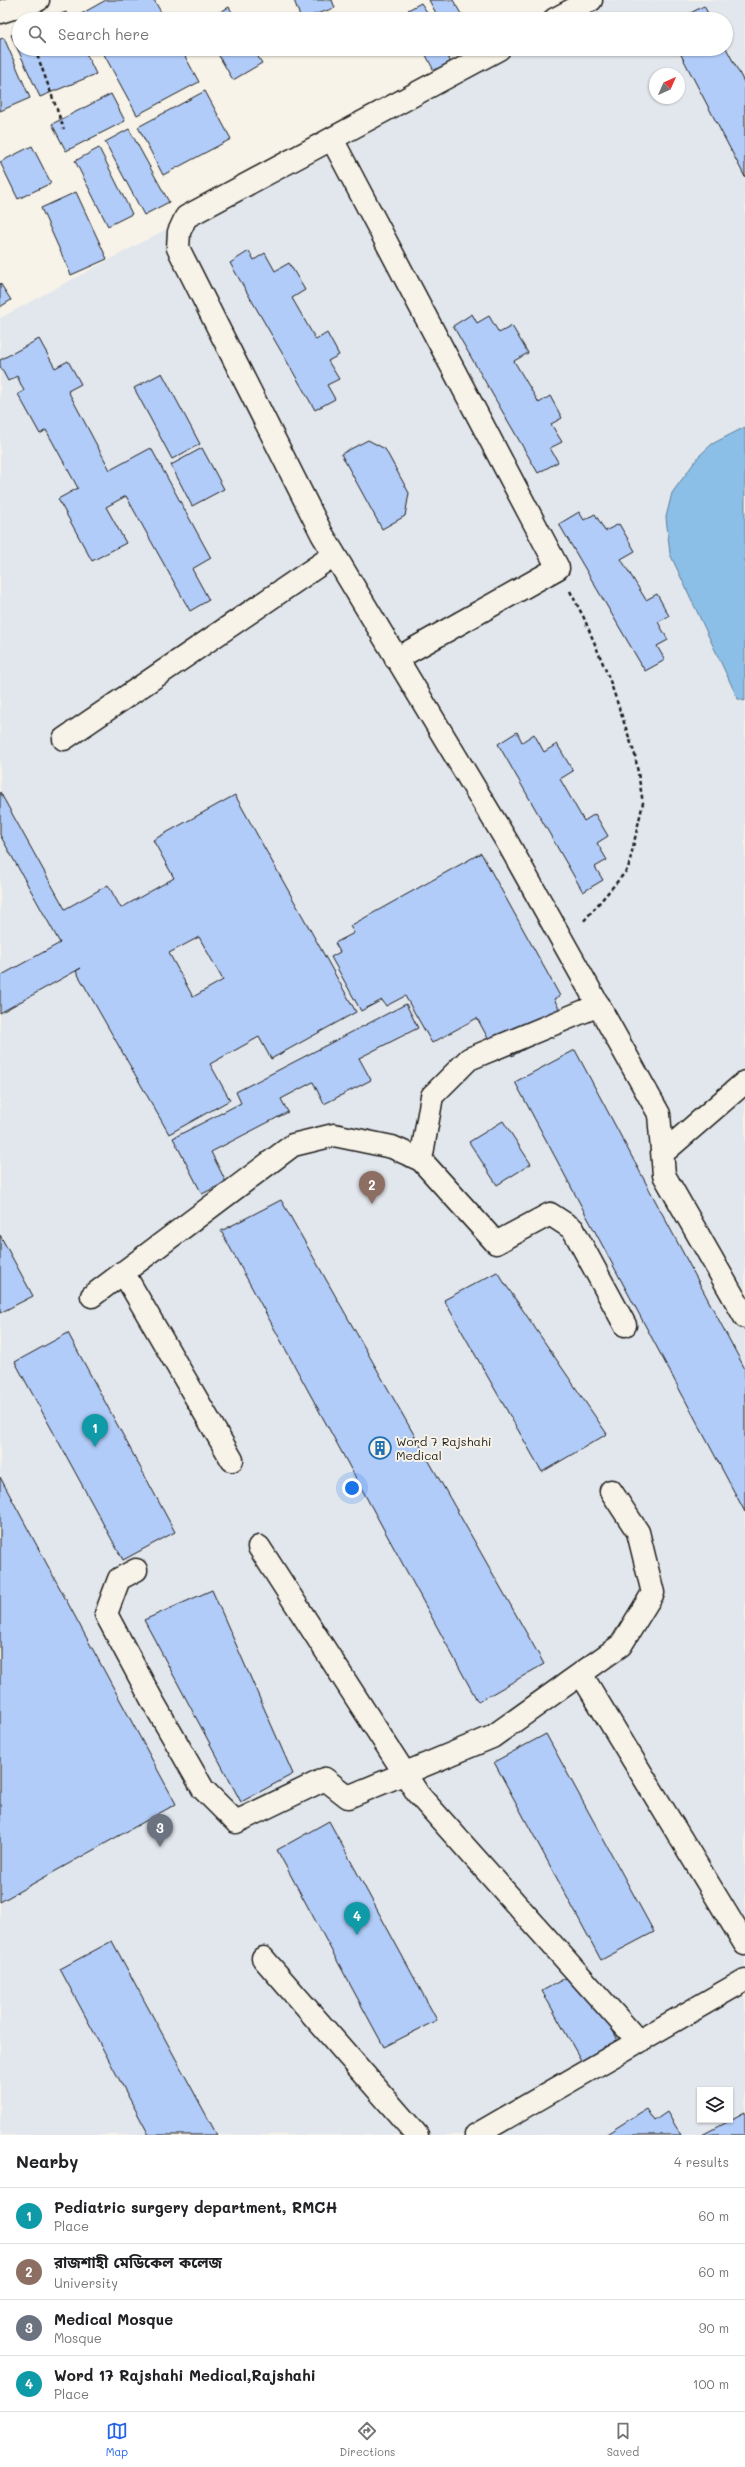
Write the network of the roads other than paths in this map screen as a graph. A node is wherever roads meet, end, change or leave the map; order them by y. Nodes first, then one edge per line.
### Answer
1 (38, 0) edge
2 (591, 0) edge
3 (0, 12) edge
4 (568, 12) edge
5 (486, 56) edge
6 (332, 139) junction
7 (334, 555) junction
8 (396, 659) junction
9 (64, 739) dead end
10 (599, 1005) junction
11 (745, 1082) edge
12 (663, 1152) junction
13 (421, 1160) junction
14 (123, 1272) junction
15 (92, 1296) dead end
16 (745, 1316) edge
17 (625, 1325) dead end
18 (232, 1460) dead end
19 (611, 1491) dead end
20 (259, 1547) dead end
21 (136, 1570) dead end
22 (581, 1674) junction
23 (406, 1773) junction
24 (745, 1944) edge
25 (263, 1958) dead end
26 (745, 1980) edge
27 (639, 2042) junction
28 (417, 2135) edge
29 (476, 2135) edge

1 - 3 main road
2 - 4 main road
5 - 6 main road
6 - 7 main road
6 - 8 main road
7 - 8 main road
7 - 9 main road
8 - 10 main road
10 - 12 main road
10 - 13 main road
11 - 12 main road
12 - 16 main road
13 - 14 main road
13 - 17 main road
14 - 15 main road
14 - 18 main road
19 - 22 main road
20 - 23 main road
21 - 23 main road
22 - 23 main road
22 - 24 main road
23 - 27 main road
25 - 28 main road
26 - 27 main road
27 - 29 main road

